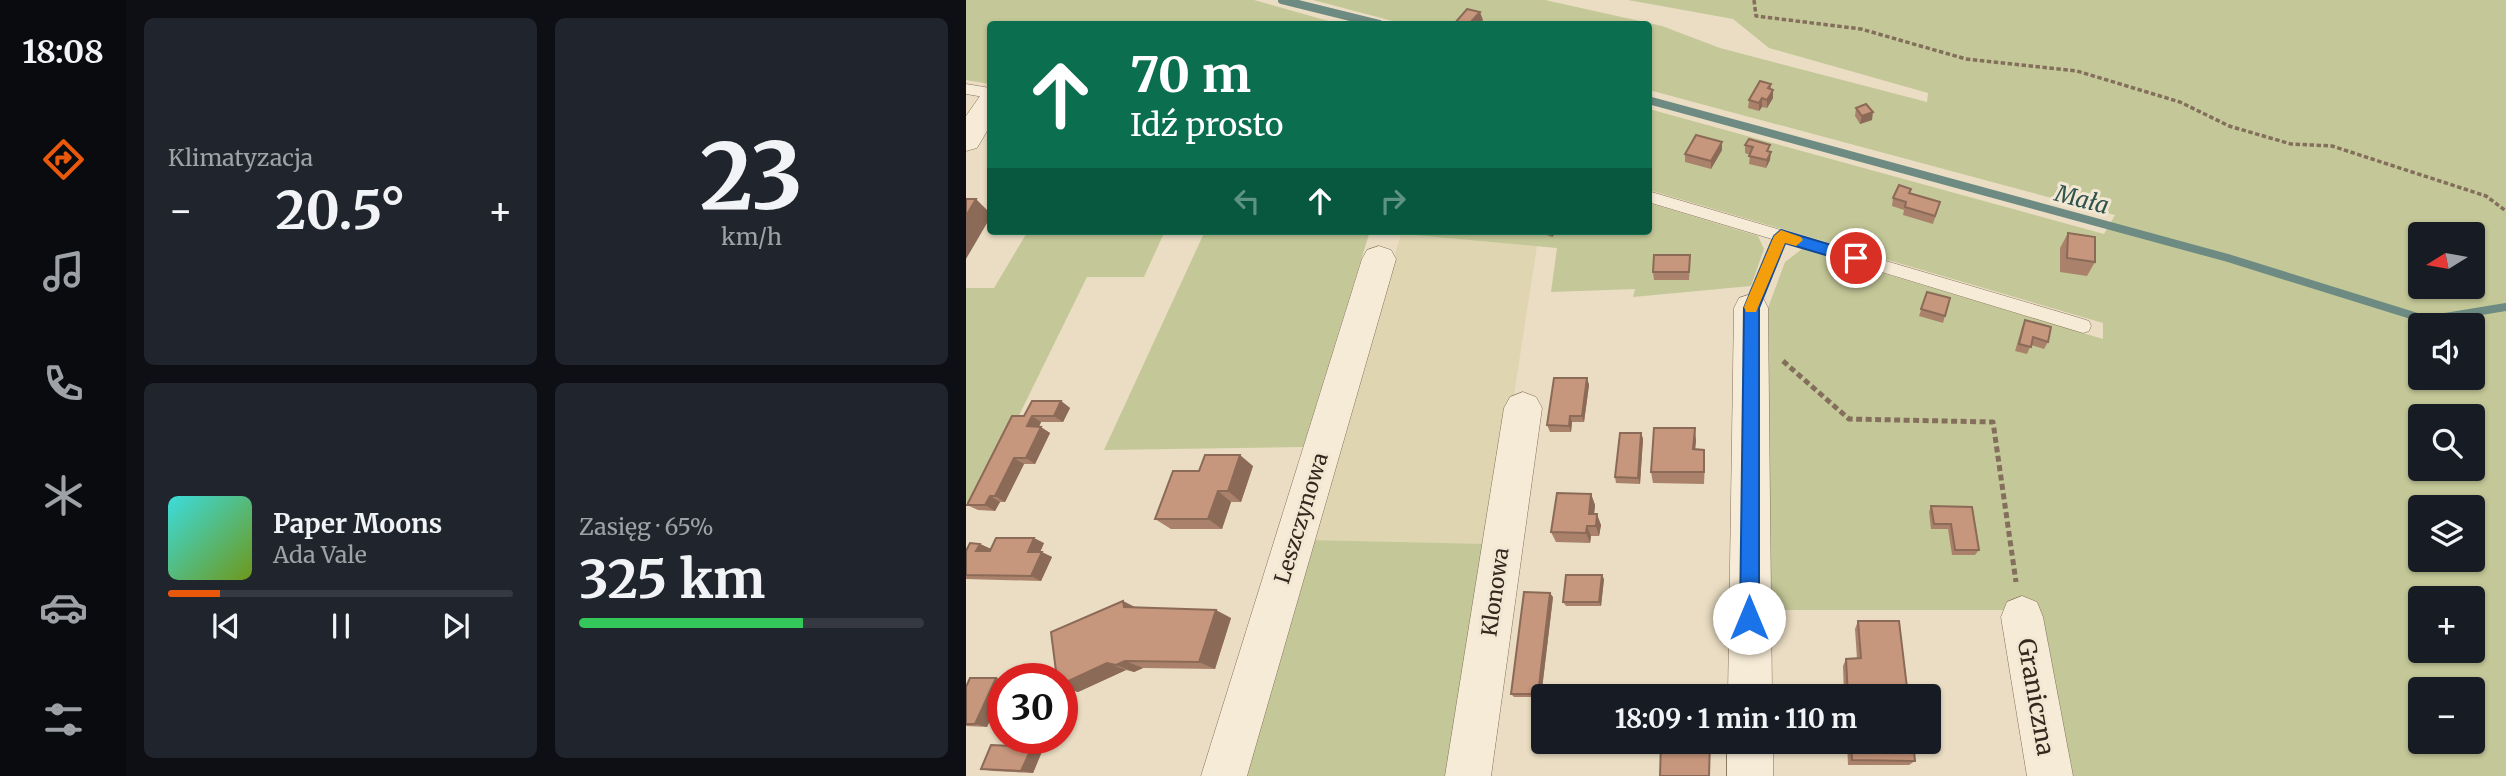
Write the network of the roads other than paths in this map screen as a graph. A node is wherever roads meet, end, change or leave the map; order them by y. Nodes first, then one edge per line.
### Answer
1 (966, 89) edge
2 (987, 92) edge
3 (987, 108) edge
4 (966, 140) edge
5 (1652, 197) edge
6 (1781, 236) junction
7 (1379, 259) dead end
8 (1750, 319) joint
9 (2083, 326) dead end
10 (1523, 408) dead end
11 (2022, 617) road end
12 (1749, 684) edge
13 (1750, 754) edge
14 (1224, 776) edge
15 (1468, 776) edge
16 (1750, 776) edge
17 (2050, 776) edge

1 - 2 lane
3 - 4 street
5 - 6 lane
6 - 8 lane
6 - 9 lane
7 - 14 street, Leszczynowa
8 - 12 street
10 - 15 street, Klonowa
11 - 17 street, Graniczna
13 - 16 street

